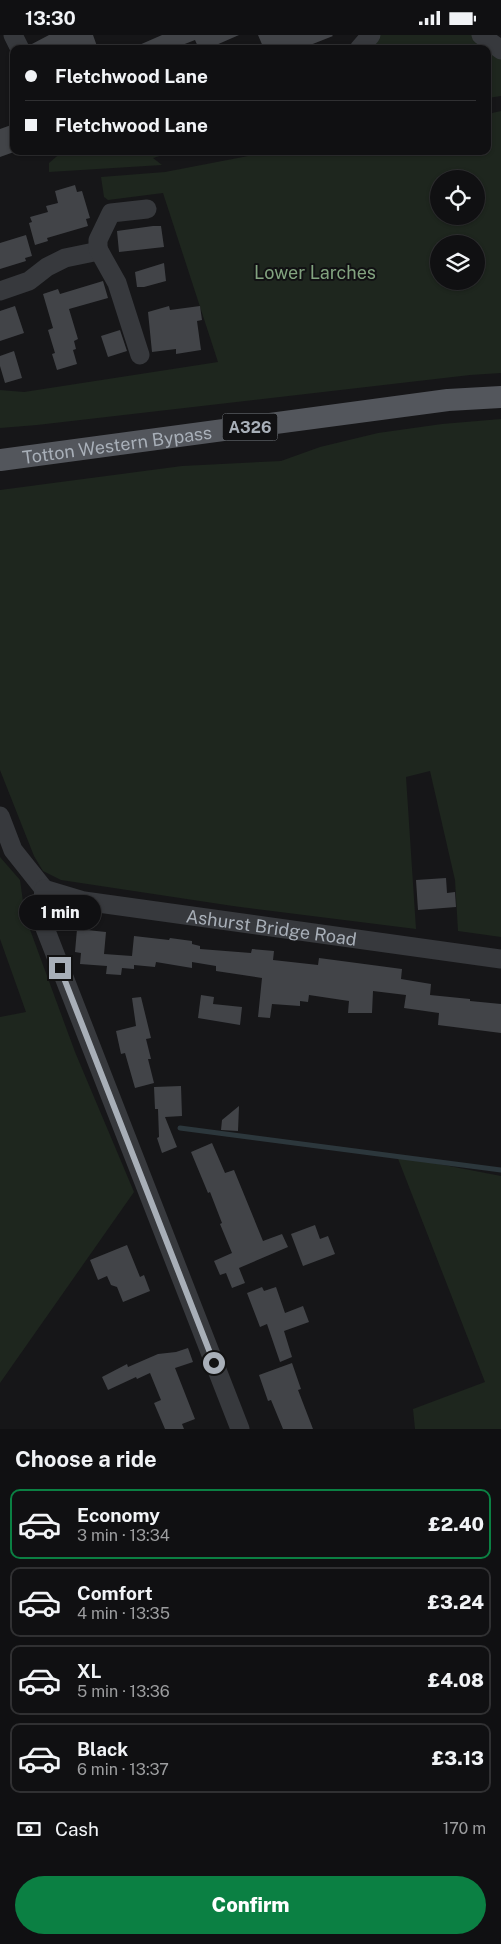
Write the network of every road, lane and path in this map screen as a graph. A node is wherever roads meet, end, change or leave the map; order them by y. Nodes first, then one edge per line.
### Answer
1 (372, 35) edge
2 (481, 35) edge
3 (363, 45) edge
4 (501, 50) edge
5 (147, 209) dead end
6 (99, 251) junction
7 (0, 291) edge
8 (140, 355) dead end
9 (501, 397) edge
10 (0, 459) edge
11 (0, 815) edge
12 (44, 889) junction
13 (501, 959) edge
14 (240, 1429) edge

1 - 3 street
2 - 4 street
5 - 6 street
6 - 7 street
6 - 8 street
9 - 10 main road, Totton Western Bypass / A326
11 - 12 street
12 - 13 street, Ashurst Bridge Road
12 - 14 street

